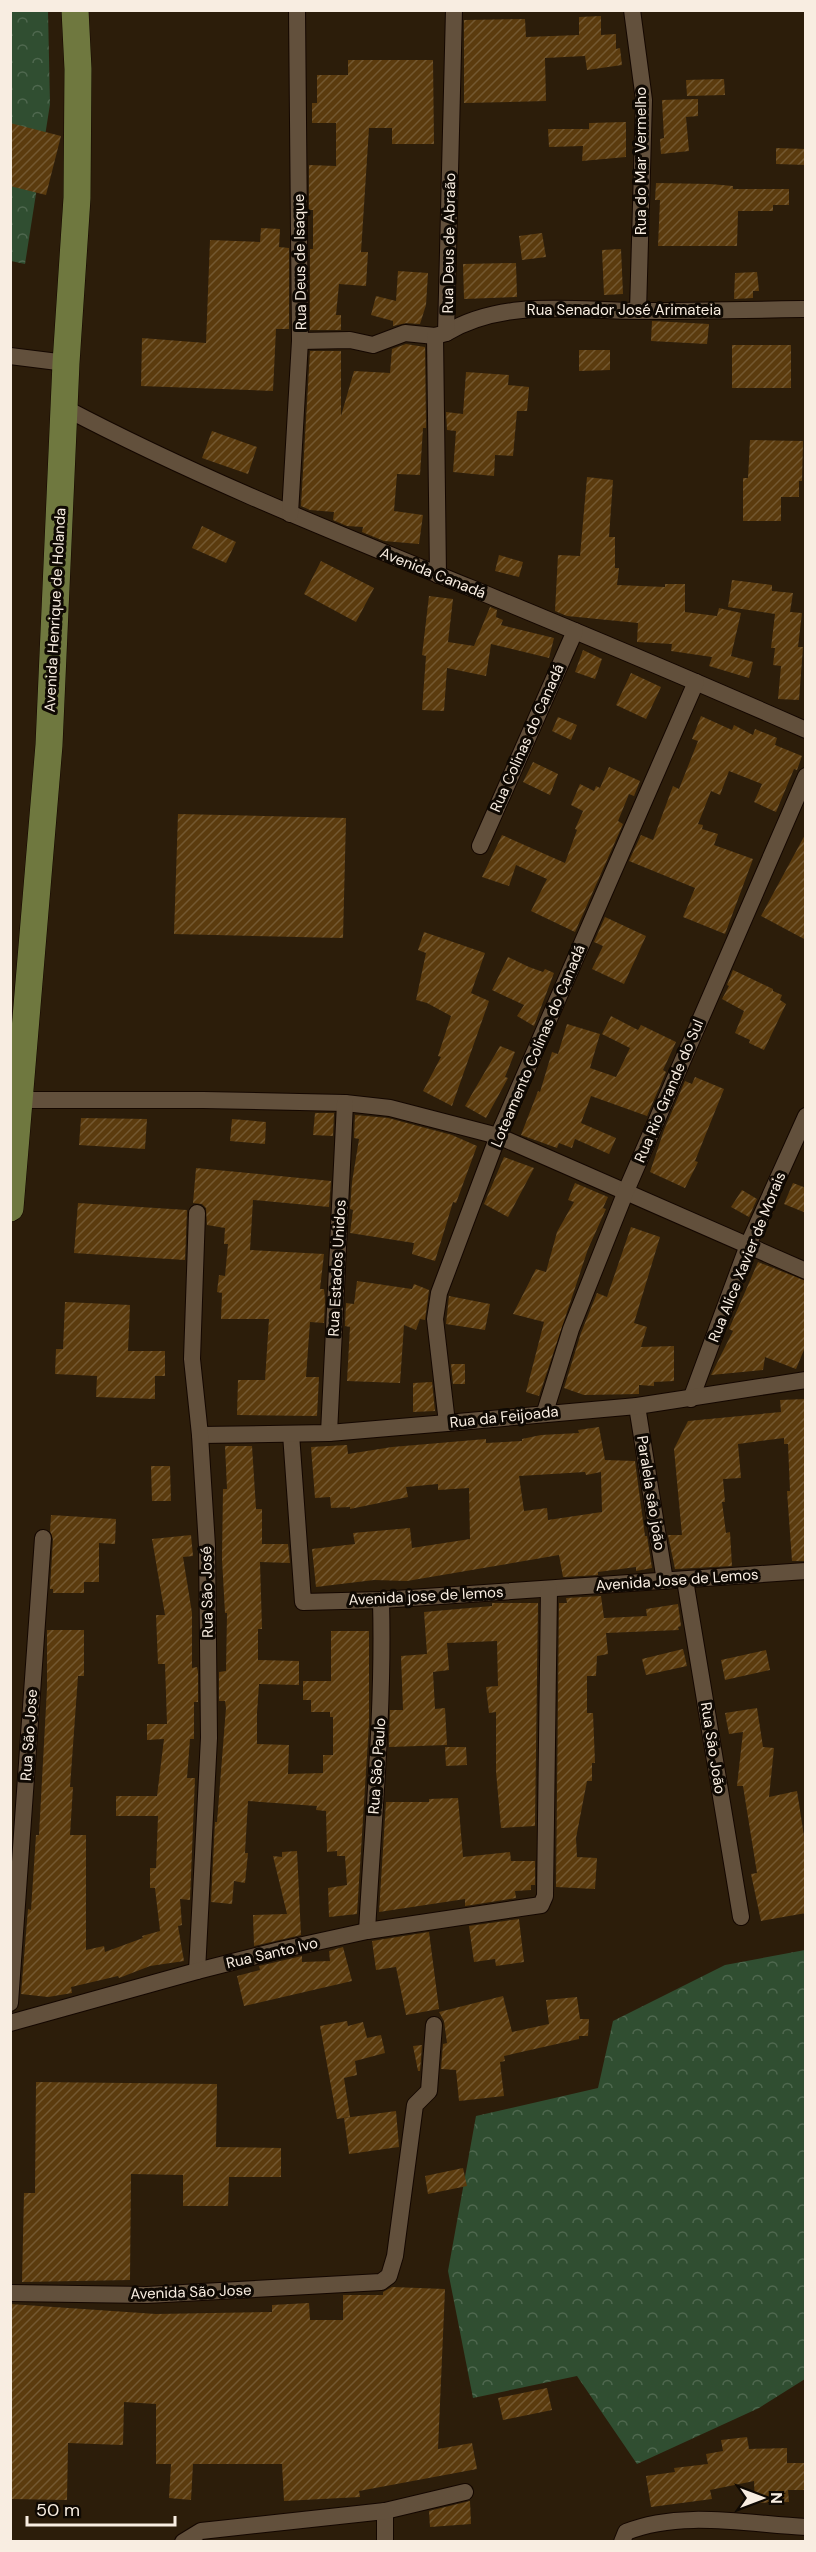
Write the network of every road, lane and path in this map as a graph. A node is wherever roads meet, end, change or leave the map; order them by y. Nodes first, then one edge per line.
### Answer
1 (75, 10) edge
2 (297, 10) edge
3 (454, 10) edge
4 (632, 10) edge
5 (806, 309) edge
6 (638, 311) junction
7 (441, 335) junction
8 (300, 342) junction
9 (10, 356) edge
10 (66, 363) junction
11 (65, 408) junction
12 (290, 514) junction
13 (438, 575) junction
14 (575, 631) junction
15 (696, 682) junction
16 (806, 730) edge
17 (806, 776) edge
18 (480, 846) dead end
19 (17, 1053) edge
20 (20, 1100) junction
21 (345, 1103) junction
22 (806, 1116) edge
23 (498, 1136) junction
24 (626, 1191) junction
25 (10, 1208) edge
26 (197, 1213) dead end
27 (748, 1245) junction
28 (806, 1272) edge
29 (806, 1380) edge
30 (691, 1399) junction
31 (637, 1406) junction
32 (544, 1412) junction
33 (447, 1423) junction
34 (329, 1433) junction
35 (291, 1434) junction
36 (200, 1435) junction
37 (43, 1538) dead end
38 (806, 1571) edge
39 (685, 1580) junction
40 (665, 1581) junction
41 (549, 1589) junction
42 (381, 1600) junction
43 (741, 1917) dead end
44 (367, 1931) junction
45 (197, 1971) junction
46 (10, 2003) edge
47 (10, 2023) edge
48 (434, 2025) dead end
49 (10, 2293) edge
50 (465, 2492) dead end
51 (385, 2511) junction
52 (806, 2527) edge
53 (624, 2537) edge
54 (183, 2541) edge
55 (385, 2541) edge

1 - 10 main road, Avenida Henrique de Holanda
2 - 8 street, Rua Deus de Isaque
3 - 7 street, Rua Deus de Abraão
4 - 6 street, Rua do Mar Vermelho
5 - 6 street, Rua Senador José Arimateia
6 - 7 street, Rua Senador José Arimateia
7 - 8 street
7 - 13 street, Rua Deus de Abraão
8 - 12 street, Rua Deus de Isaque
9 - 10 street
10 - 11 main road, Avenida Henrique de Holanda
11 - 12 street, Avenida Canadá
11 - 19 main road, Avenida Henrique de Holanda
12 - 13 street, Avenida Canadá
13 - 14 street, Avenida Canadá
14 - 15 street, Avenida Canadá
14 - 18 street, Rua Colinas do Canadá
15 - 16 street, Avenida Canadá
15 - 23 street, Loteamento Colinas do Canadá
17 - 24 street, Rua Rio Grande do Sul
19 - 20 main road, Avenida Henrique de Holanda
20 - 21 street
20 - 25 main road, Avenida Henrique de Holanda
21 - 23 street
21 - 34 street, Rua Estados Unidos
22 - 27 street, Rua Alice Xavier de Morais
23 - 24 street
23 - 33 street, Loteamento Colinas do Canadá
24 - 27 street
24 - 32 street, Rua Rio Grande do Sul
26 - 36 street, Rua São José
27 - 28 street
27 - 30 street, Rua Alice Xavier de Morais
29 - 30 street, Rua da Feijoada
30 - 31 street, Rua da Feijoada
31 - 32 street, Rua da Feijoada
31 - 40 street, Paralela são joão
32 - 33 street, Rua da Feijoada
33 - 34 street, Rua da Feijoada
34 - 35 street, Rua da Feijoada
35 - 36 street, Rua da Feijoada
35 - 42 street, Avenida jose de lemos
36 - 45 street, Rua São José
37 - 46 street, Rua São Jose
38 - 39 street, Avenida Jose de Lemos
39 - 40 street, Avenida Jose de Lemos
39 - 43 street, Rua São João
40 - 41 street, Avenida Jose de Lemos
41 - 42 street, Avenida jose de lemos
41 - 44 street, Rua Santo Ivo
42 - 44 street, Rua São Paulo
44 - 45 street, Rua Santo Ivo
45 - 47 street, Rua Santo Ivo
48 - 49 street, Avenida São Jose
50 - 51 street
51 - 54 street
51 - 55 street
52 - 53 street

